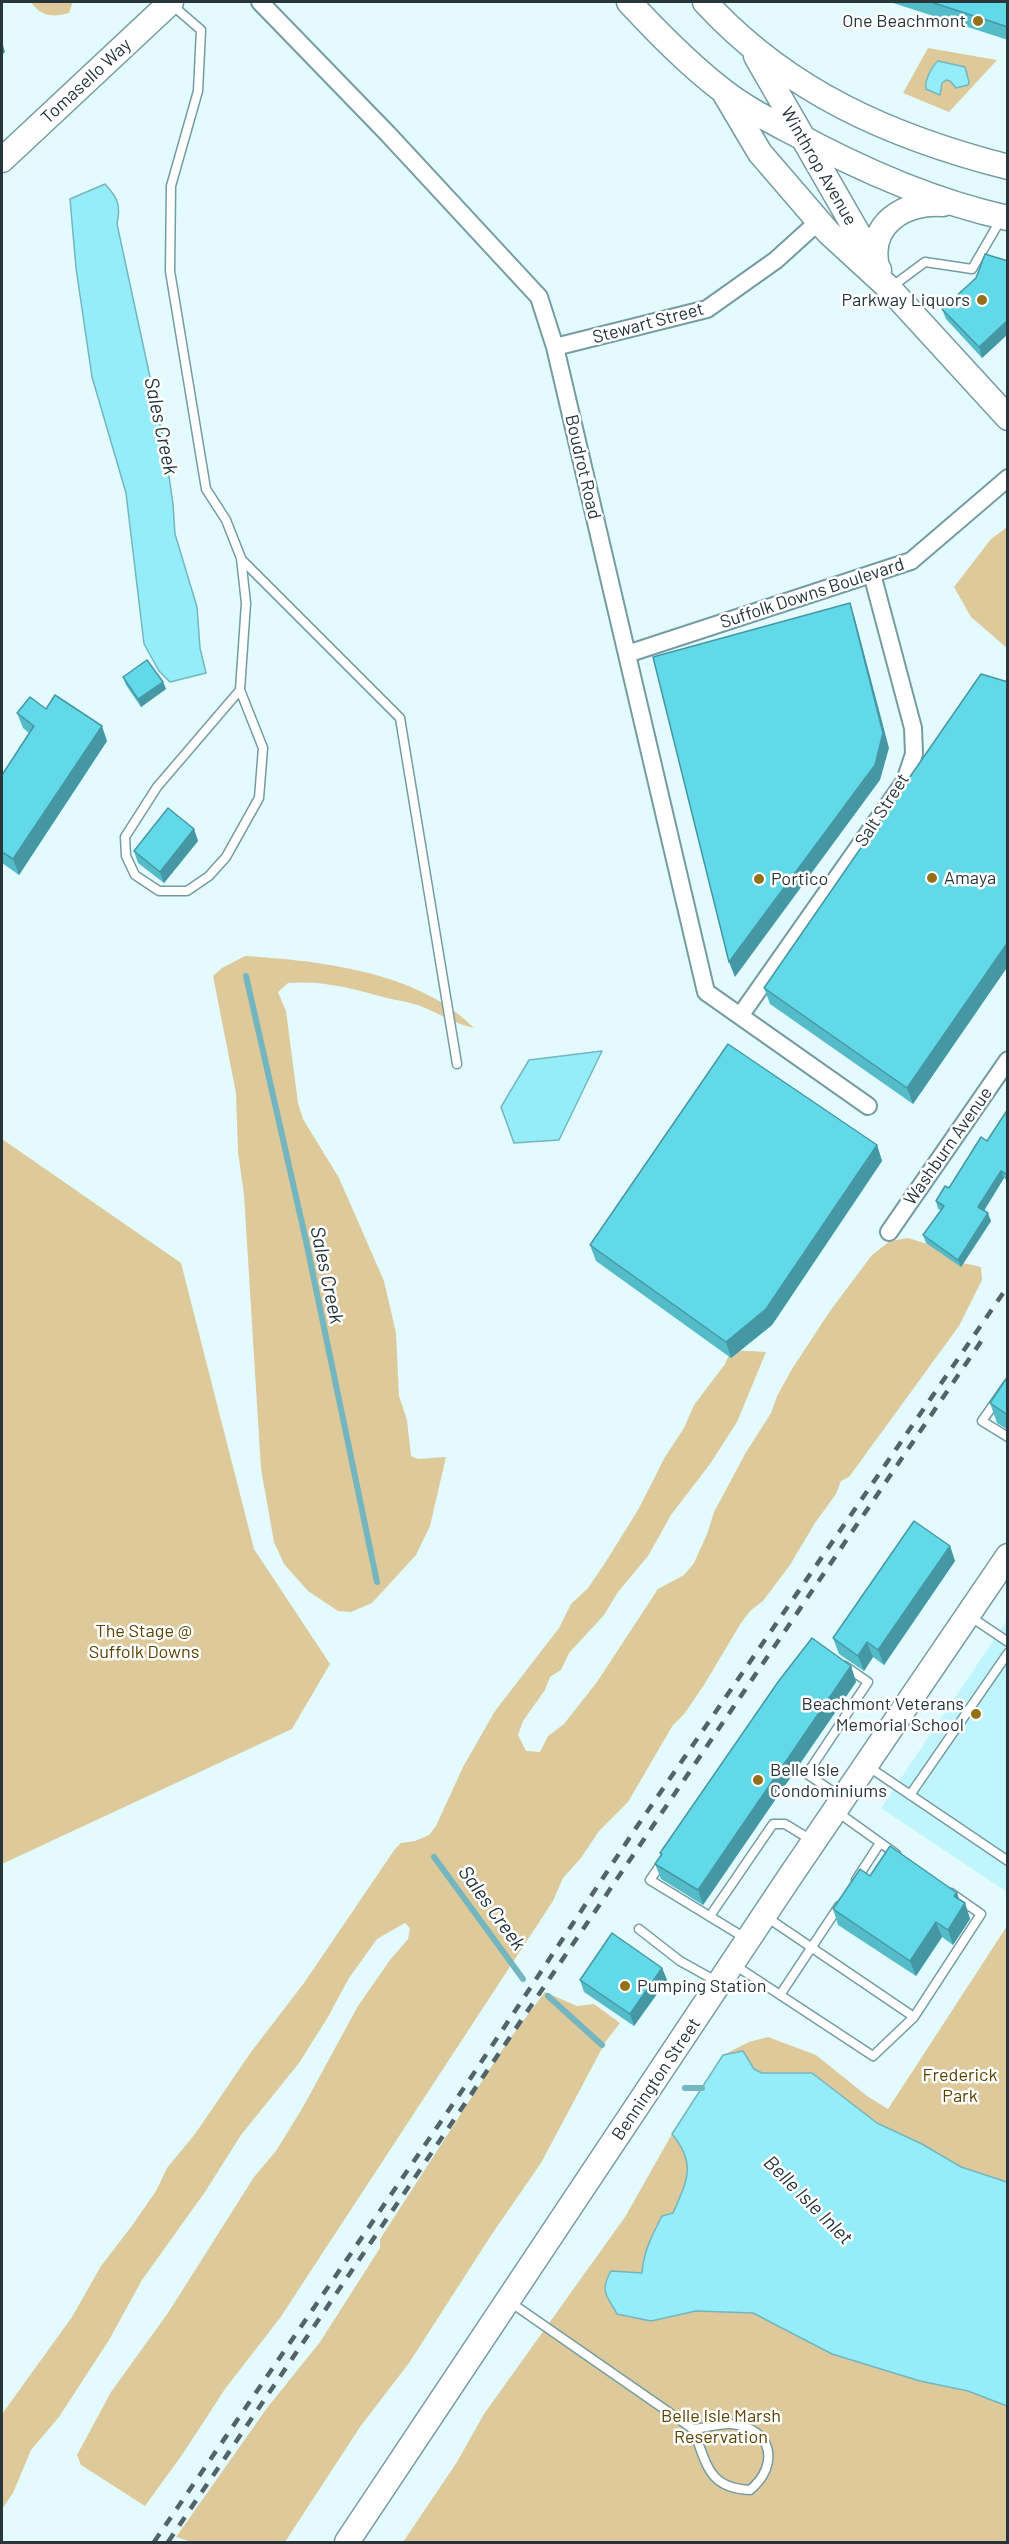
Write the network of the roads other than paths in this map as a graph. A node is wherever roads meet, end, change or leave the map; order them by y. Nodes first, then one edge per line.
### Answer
1 (170, 2) edge
2 (260, 2) edge
3 (629, 2) edge
4 (705, 2) edge
5 (749, 45) junction
6 (724, 92) junction
7 (803, 138) junction
8 (2, 160) edge
9 (1008, 167) edge
10 (967, 207) junction
11 (1005, 217) edge
12 (819, 220) junction
13 (877, 267) junction
14 (889, 288) junction
15 (555, 347) junction
16 (1008, 418) edge
17 (1008, 478) edge
18 (241, 558) junction
19 (872, 573) junction
20 (627, 654) junction
21 (240, 690) junction
22 (740, 1017) junction
23 (1008, 1060) edge
24 (457, 1064) dead end
25 (868, 1106) dead end
26 (889, 1232) dead end
27 (1008, 1384) edge
28 (1008, 1437) edge
29 (1008, 1556) edge
30 (968, 1615) junction
31 (1008, 1642) edge
32 (1008, 1653) edge
33 (834, 1658) edge
34 (866, 1765) junction
35 (910, 1795) junction
36 (839, 1805) junction
37 (814, 1841) junction
38 (880, 1843) junction
39 (670, 1851) edge
40 (1008, 1861) edge
41 (908, 1862) edge
42 (945, 1888) edge
43 (849, 1890) edge
44 (843, 1900) edge
45 (710, 1916) junction
46 (764, 1916) junction
47 (639, 1929) dead end
48 (748, 1940) junction
49 (812, 1948) junction
50 (726, 1973) junction
51 (780, 1995) junction
52 (914, 2017) junction
53 (509, 2301) junction
54 (693, 2429) junction
55 (347, 2542) edge

1 - 8 main road, Tomasello Way
1 - 18 lane
2 - 15 street, Boudrot Road
3 - 6 main road
4 - 5 main road
5 - 7 main road, Winthrop Avenue
5 - 9 main road
6 - 7 main road
6 - 12 main road, Winthrop Avenue
7 - 10 main road
7 - 13 main road, Winthrop Avenue
10 - 11 main road
10 - 13 main road
11 - 14 lane
12 - 14 main road, Winthrop Avenue
12 - 15 street, Stewart Street
13 - 14 main road, Winthrop Avenue
14 - 16 main road, Winthrop Avenue
15 - 20 street, Boudrot Road
17 - 19 street, Suffolk Downs Boulevard
18 - 21 lane
18 - 24 lane
19 - 20 street, Suffolk Downs Boulevard
19 - 22 street, Salt Street
20 - 22 street, Boudrot Road
21 - 21 lane
22 - 25 street, Boudrot Road
23 - 26 street, Washburn Avenue
27 - 28 lane
29 - 30 main road, Bennington Street
30 - 31 lane
30 - 34 main road, Bennington Street
32 - 35 lane
33 - 36 lane
34 - 35 lane
34 - 36 main road, Bennington Street
35 - 40 lane
36 - 37 main road, Bennington Street
36 - 38 lane
37 - 45 lane
37 - 46 main road, Bennington Street
38 - 41 lane
38 - 43 lane
39 - 45 lane
42 - 52 lane
44 - 49 lane
45 - 48 lane
46 - 48 main road, Bennington Street
46 - 49 lane
47 - 50 lane
48 - 50 main road, Bennington Street
49 - 51 lane
49 - 52 lane
50 - 51 lane
50 - 53 main road, Bennington Street
51 - 52 lane
53 - 54 lane
53 - 55 main road, Bennington Street
54 - 54 lane

